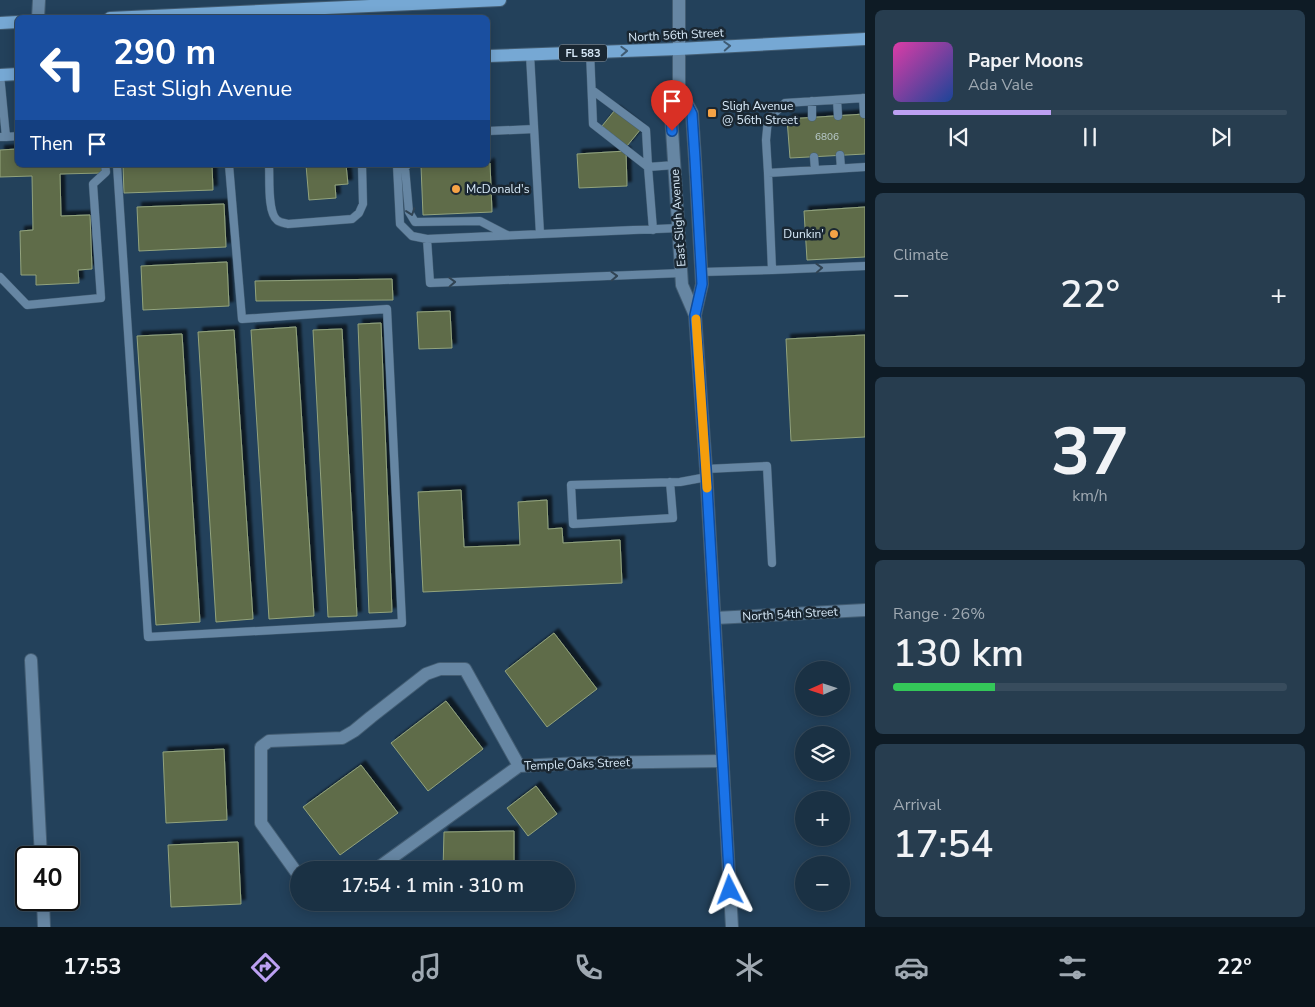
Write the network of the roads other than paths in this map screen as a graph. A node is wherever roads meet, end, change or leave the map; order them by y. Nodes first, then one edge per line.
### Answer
1 (38, 0) edge
2 (500, 0) edge
3 (679, 0) edge
4 (286, 4) edge
5 (38, 15) edge
6 (148, 15) edge
7 (0, 22) edge
8 (15, 22) edge
9 (865, 38) edge
10 (678, 49) junction
11 (590, 52) junction
12 (530, 55) junction
13 (490, 56) edge
14 (15, 74) edge
15 (0, 75) edge
16 (679, 89) junction
17 (592, 90) junction
18 (864, 98) edge
19 (837, 100) junction
20 (812, 101) junction
21 (864, 114) dead end
22 (838, 116) dead end
23 (812, 117) dead end
24 (534, 128) junction
25 (490, 131) edge
26 (3, 137) edge
27 (840, 155) dead end
28 (814, 157) dead end
29 (675, 165) junction
30 (648, 166) junction
31 (105, 167) edge
32 (117, 167) edge
33 (229, 167) edge
34 (269, 167) edge
35 (362, 167) edge
36 (404, 167) edge
37 (404, 167) edge
38 (865, 167) edge
39 (841, 168) junction
40 (815, 170) junction
41 (768, 173) junction
42 (678, 228) junction
43 (653, 230) junction
44 (540, 234) junction
45 (507, 235) junction
46 (427, 239) junction
47 (865, 266) edge
48 (772, 270) junction
49 (702, 272) junction
50 (682, 274) junction
51 (0, 277) edge
52 (695, 315) junction
53 (706, 473) junction
54 (670, 482) junction
55 (772, 563) dead end
56 (865, 610) edge
57 (715, 618) junction
58 (31, 660) dead end
59 (722, 761) junction
60 (519, 766) junction
61 (40, 846) edge
62 (387, 861) edge
63 (290, 863) edge
64 (43, 911) edge
65 (44, 927) edge
66 (732, 927) edge

1 - 5 street
2 - 4 main road
3 - 10 street, East Sligh Avenue
4 - 6 main road
7 - 8 main road
10 -> 9 main road, North 56th Street / FL 583
11 -> 10 main road, North 56th Street / FL 583
10 - 16 street, East Sligh Avenue
11 - 12 main road, North 56th Street / FL 583
11 - 17 lane
12 - 13 main road, North 56th Street / FL 583
12 - 24 lane
14 - 15 main road
15 - 26 lane
16 - 29 street, East Sligh Avenue
16 - 49 street, East Sligh Avenue
17 - 30 lane
17 - 30 lane
18 - 19 lane
18 - 21 lane
19 - 20 lane
19 - 22 lane
20 - 23 lane
20 - 41 lane
24 - 25 lane
24 - 44 lane
27 - 39 lane
28 - 40 lane
29 - 30 lane
29 - 42 street, East Sligh Avenue
30 - 43 lane
31 - 51 lane
32 - 33 lane
34 - 35 lane
36 -> 45 lane
37 - 46 lane
38 - 39 lane
39 - 40 lane
40 - 41 lane
41 - 48 lane
42 - 43 lane
42 - 50 street, East Sligh Avenue
43 - 44 lane
44 - 45 lane
45 - 46 lane
46 -> 50 lane
48 -> 47 lane
48 - 49 lane
49 - 52 street, East Sligh Avenue
50 - 52 street, East Sligh Avenue
52 - 53 street, East Sligh Avenue
53 - 54 lane
53 - 55 lane
53 - 57 street, East Sligh Avenue
54 - 54 lane
56 - 57 street, North 54th Street
57 - 59 street, East Sligh Avenue
58 - 61 street
59 - 60 street, Temple Oaks Street
59 - 66 street, East Sligh Avenue
60 - 62 street, Temple Oaks Street
60 - 63 street
64 - 65 street

